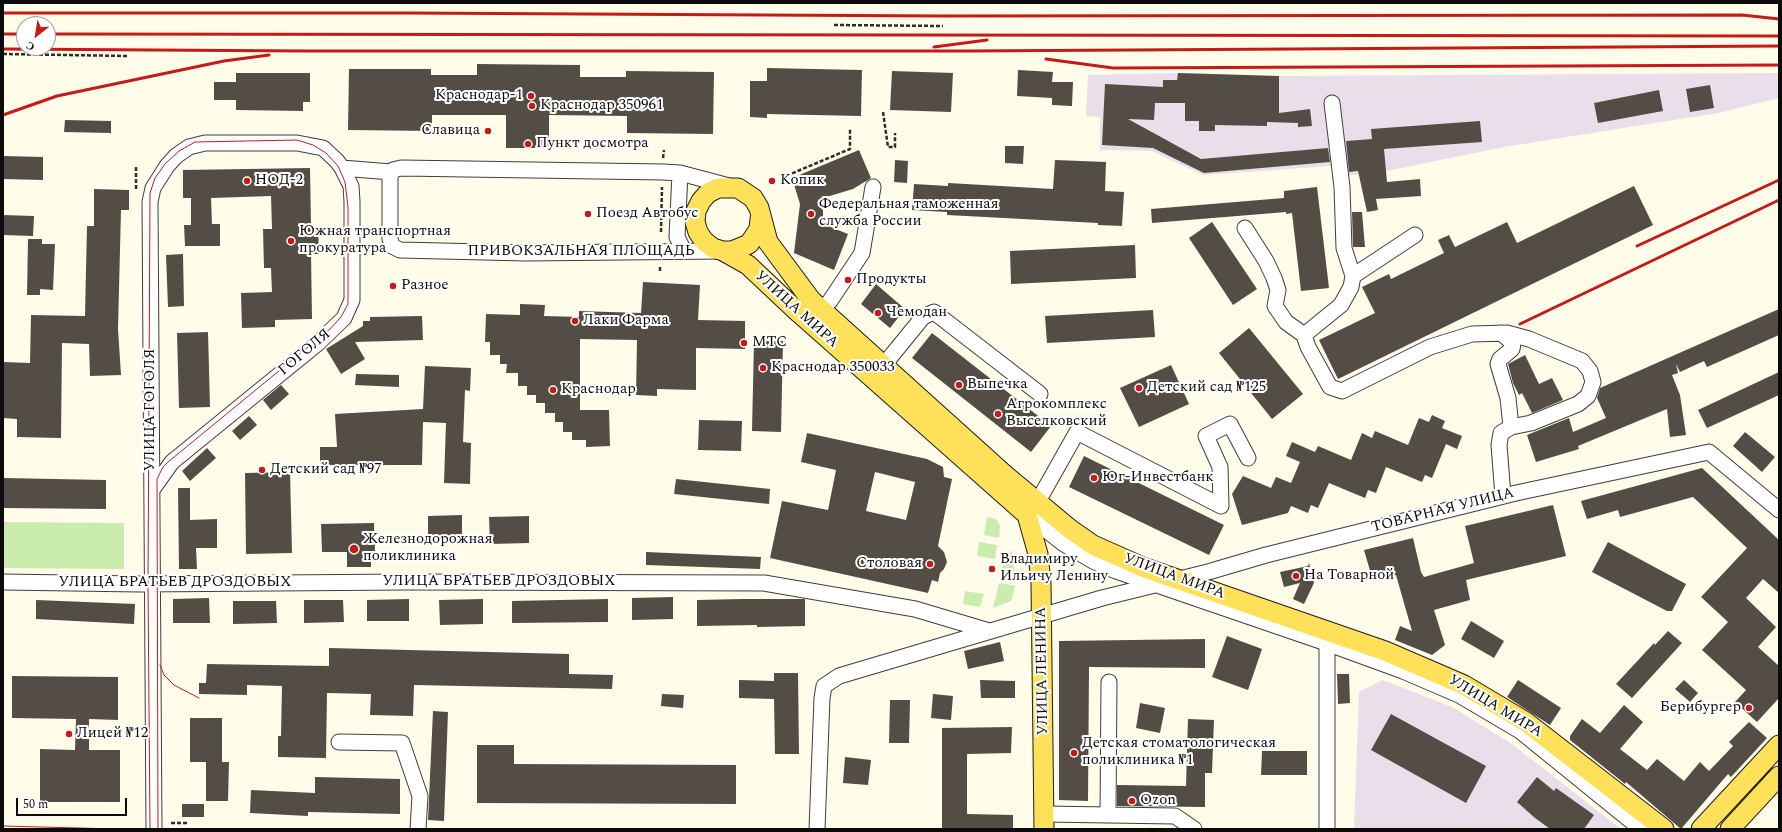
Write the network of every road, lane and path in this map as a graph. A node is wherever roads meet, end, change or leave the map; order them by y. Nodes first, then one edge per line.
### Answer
1 (834, 25) dead end
2 (943, 26) dead end
3 (3, 54) edge
4 (127, 56) dead end
5 (1332, 104) dead end
6 (883, 112) dead end
7 (850, 129) dead end
8 (895, 133) dead end
9 (664, 150) dead end
10 (342, 168) junction
11 (391, 172) junction
12 (663, 172) junction
13 (680, 173) junction
14 (780, 178) dead end
15 (729, 186) junction
16 (873, 186) dead end
17 (760, 219) junction
18 (1245, 228) dead end
19 (1415, 235) dead end
20 (684, 251) junction
21 (723, 251) junction
22 (660, 253) junction
23 (660, 271) dead end
24 (1353, 276) junction
25 (822, 310) junction
26 (1501, 333) junction
27 (1304, 335) junction
28 (883, 366) junction
29 (1040, 394) dead end
30 (1511, 427) junction
31 (1248, 458) dead end
32 (152, 490) junction
33 (1503, 496) junction
34 (1032, 509) junction
35 (1779, 510) edge
36 (1178, 579) junction
37 (3, 582) edge
38 (152, 584) junction
39 (1154, 585) junction
40 (1042, 616) junction
41 (989, 631) junction
42 (1326, 637) junction
43 (1109, 682) dead end
44 (339, 742) dead end
45 (1779, 744) edge
46 (1779, 776) edge
47 (1108, 815) junction
48 (1044, 821) edge
49 (170, 823) dead end
50 (188, 823) dead end
51 (154, 829) edge
52 (418, 829) edge
53 (817, 829) edge
54 (1194, 829) edge
55 (1327, 829) edge
56 (1641, 829) edge
57 (1664, 829) edge
58 (1701, 829) edge
59 (1730, 829) edge

1 - 2 path
3 - 4 path
5 - 24 street
6 - 8 path
7 - 14 path
9 - 12 path
10 - 11 street
10 - 32 street, ГОГОЛЯ
10 - 32 street, УЛИЦА ГОГОЛЯ
11 - 12 street
11 - 22 street, ПРИВОКЗАЛЬНАЯ ПЛОЩАДЬ
12 - 13 street
12 - 22 path
13 - 15 street
13 - 20 street
15 - 17 main road
15 - 21 main road, ПРИВОКЗАЛЬНАЯ ПЛОЩАДЬ
16 - 25 street
17 - 21 main road
17 - 25 main road, УЛИЦА МИРА
18 - 27 street
19 - 24 street
20 - 21 street, ПРИВОКЗАЛЬНАЯ ПЛОЩАДЬ
20 - 22 street, ПРИВОКЗАЛЬНАЯ ПЛОЩАДЬ
21 - 34 main road, УЛИЦА МИРА
22 - 23 path
24 - 27 street
25 - 28 main road, УЛИЦА МИРА
26 - 27 street
26 - 30 street
26 - 30 street
28 - 29 street
28 - 34 main road, УЛИЦА МИРА
30 - 33 street
31 - 34 street
32 - 38 street, УЛИЦА ГОГОЛЯ
33 - 35 street, ТОВАРНАЯ УЛИЦА
33 - 36 street, ТОВАРНАЯ УЛИЦА
34 - 36 main road, УЛИЦА МИРА
34 - 39 street, УЛИЦА МИРА
34 - 40 main road, УЛИЦА ЛЕНИНА
36 - 39 street, ТОВАРНАЯ УЛИЦА
36 - 42 main road, УЛИЦА МИРА
37 - 38 street, УЛИЦА БРАТЬЕВ ДРОЗДОВЫХ
38 - 41 street, УЛИЦА БРАТЬЕВ ДРОЗДОВЫХ
38 - 51 street, УЛИЦА ГОГОЛЯ
39 - 40 street, ТОВАРНАЯ УЛИЦА
39 - 42 street, УЛИЦА МИРА
40 - 41 street, ТОВАРНАЯ УЛИЦА
40 - 48 main road, УЛИЦА ЛЕНИНА
41 - 53 street, ТОВАРНАЯ УЛИЦА
42 - 55 street
42 - 56 street, УЛИЦА МИРА
42 - 57 main road, УЛИЦА МИРА
43 - 47 street
44 - 52 street
45 - 58 main road
46 - 59 main road
47 - 48 street
47 - 54 street
49 - 50 path

